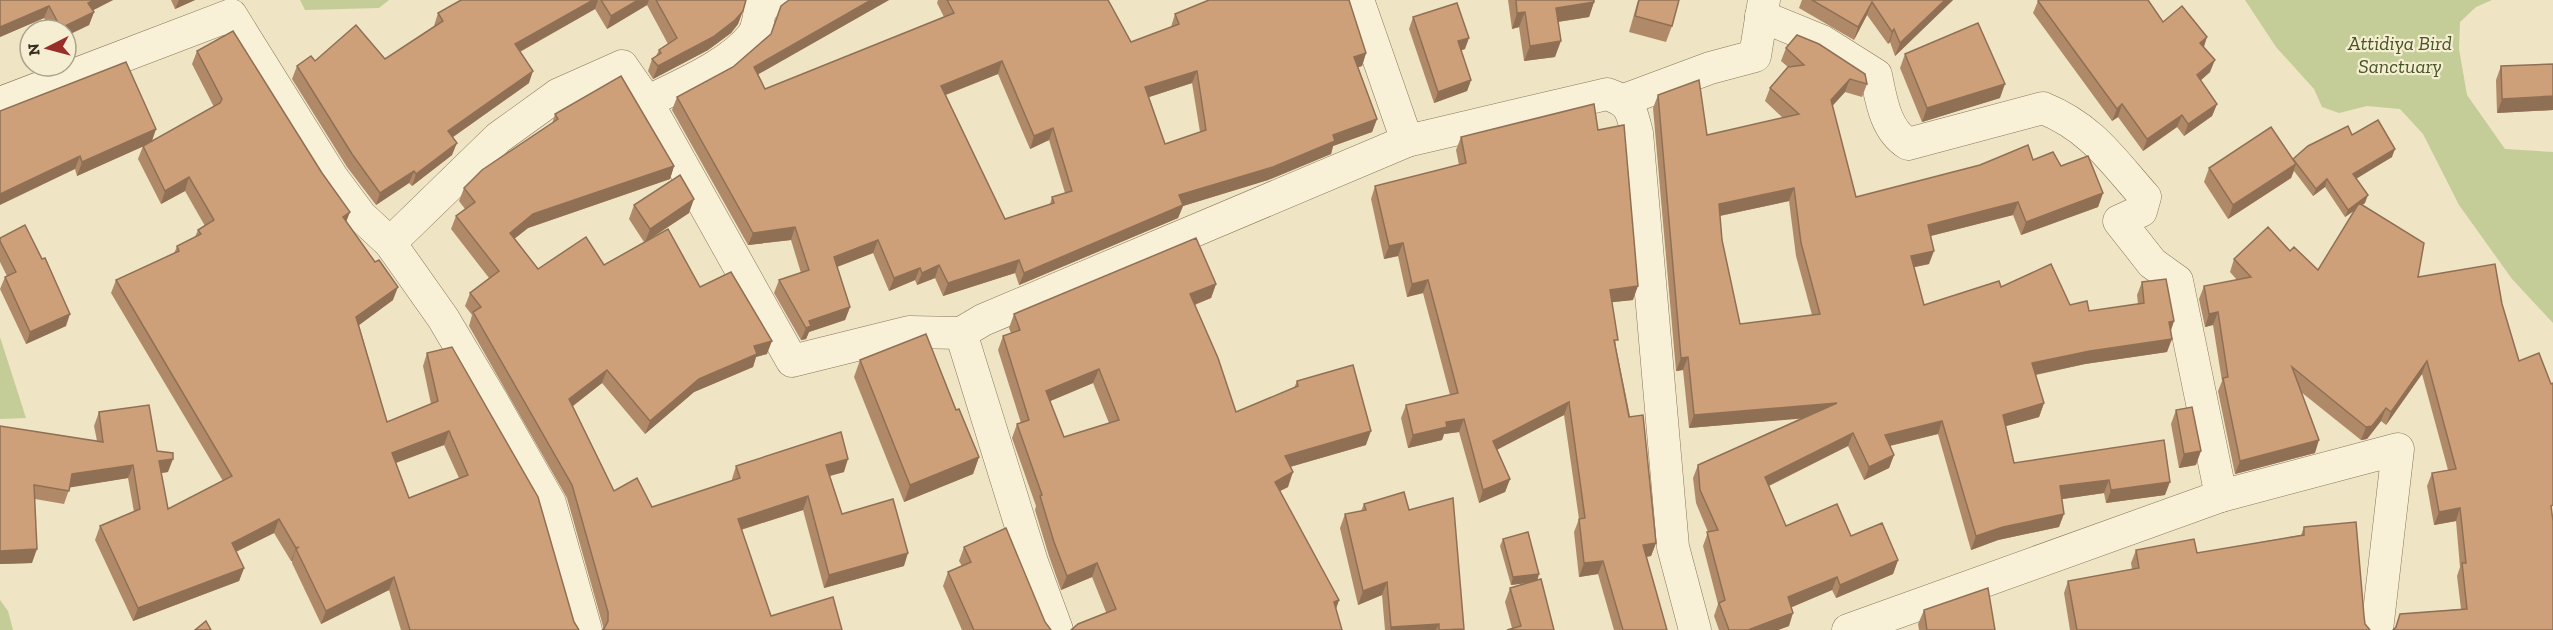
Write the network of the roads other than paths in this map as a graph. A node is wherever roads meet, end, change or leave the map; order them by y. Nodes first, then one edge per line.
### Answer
1 (773, 0) edge
2 (1358, 0) edge
3 (1762, 8) edge
4 (1624, 100) junction
5 (647, 102) junction
6 (0, 103) edge
7 (1407, 141) junction
8 (390, 243) junction
9 (961, 333) junction
10 (2221, 496) junction
11 (586, 630) edge
12 (1057, 630) edge
13 (1695, 630) edge
14 (1848, 630) edge
15 (2377, 630) edge

1 - 5 street
2 - 7 street
3 - 4 street
3 - 10 street
4 - 7 street
4 - 13 street
5 - 8 street
5 - 9 street
6 - 8 street
7 - 9 street
8 - 11 street
9 - 12 street
10 - 14 street
10 - 15 street

